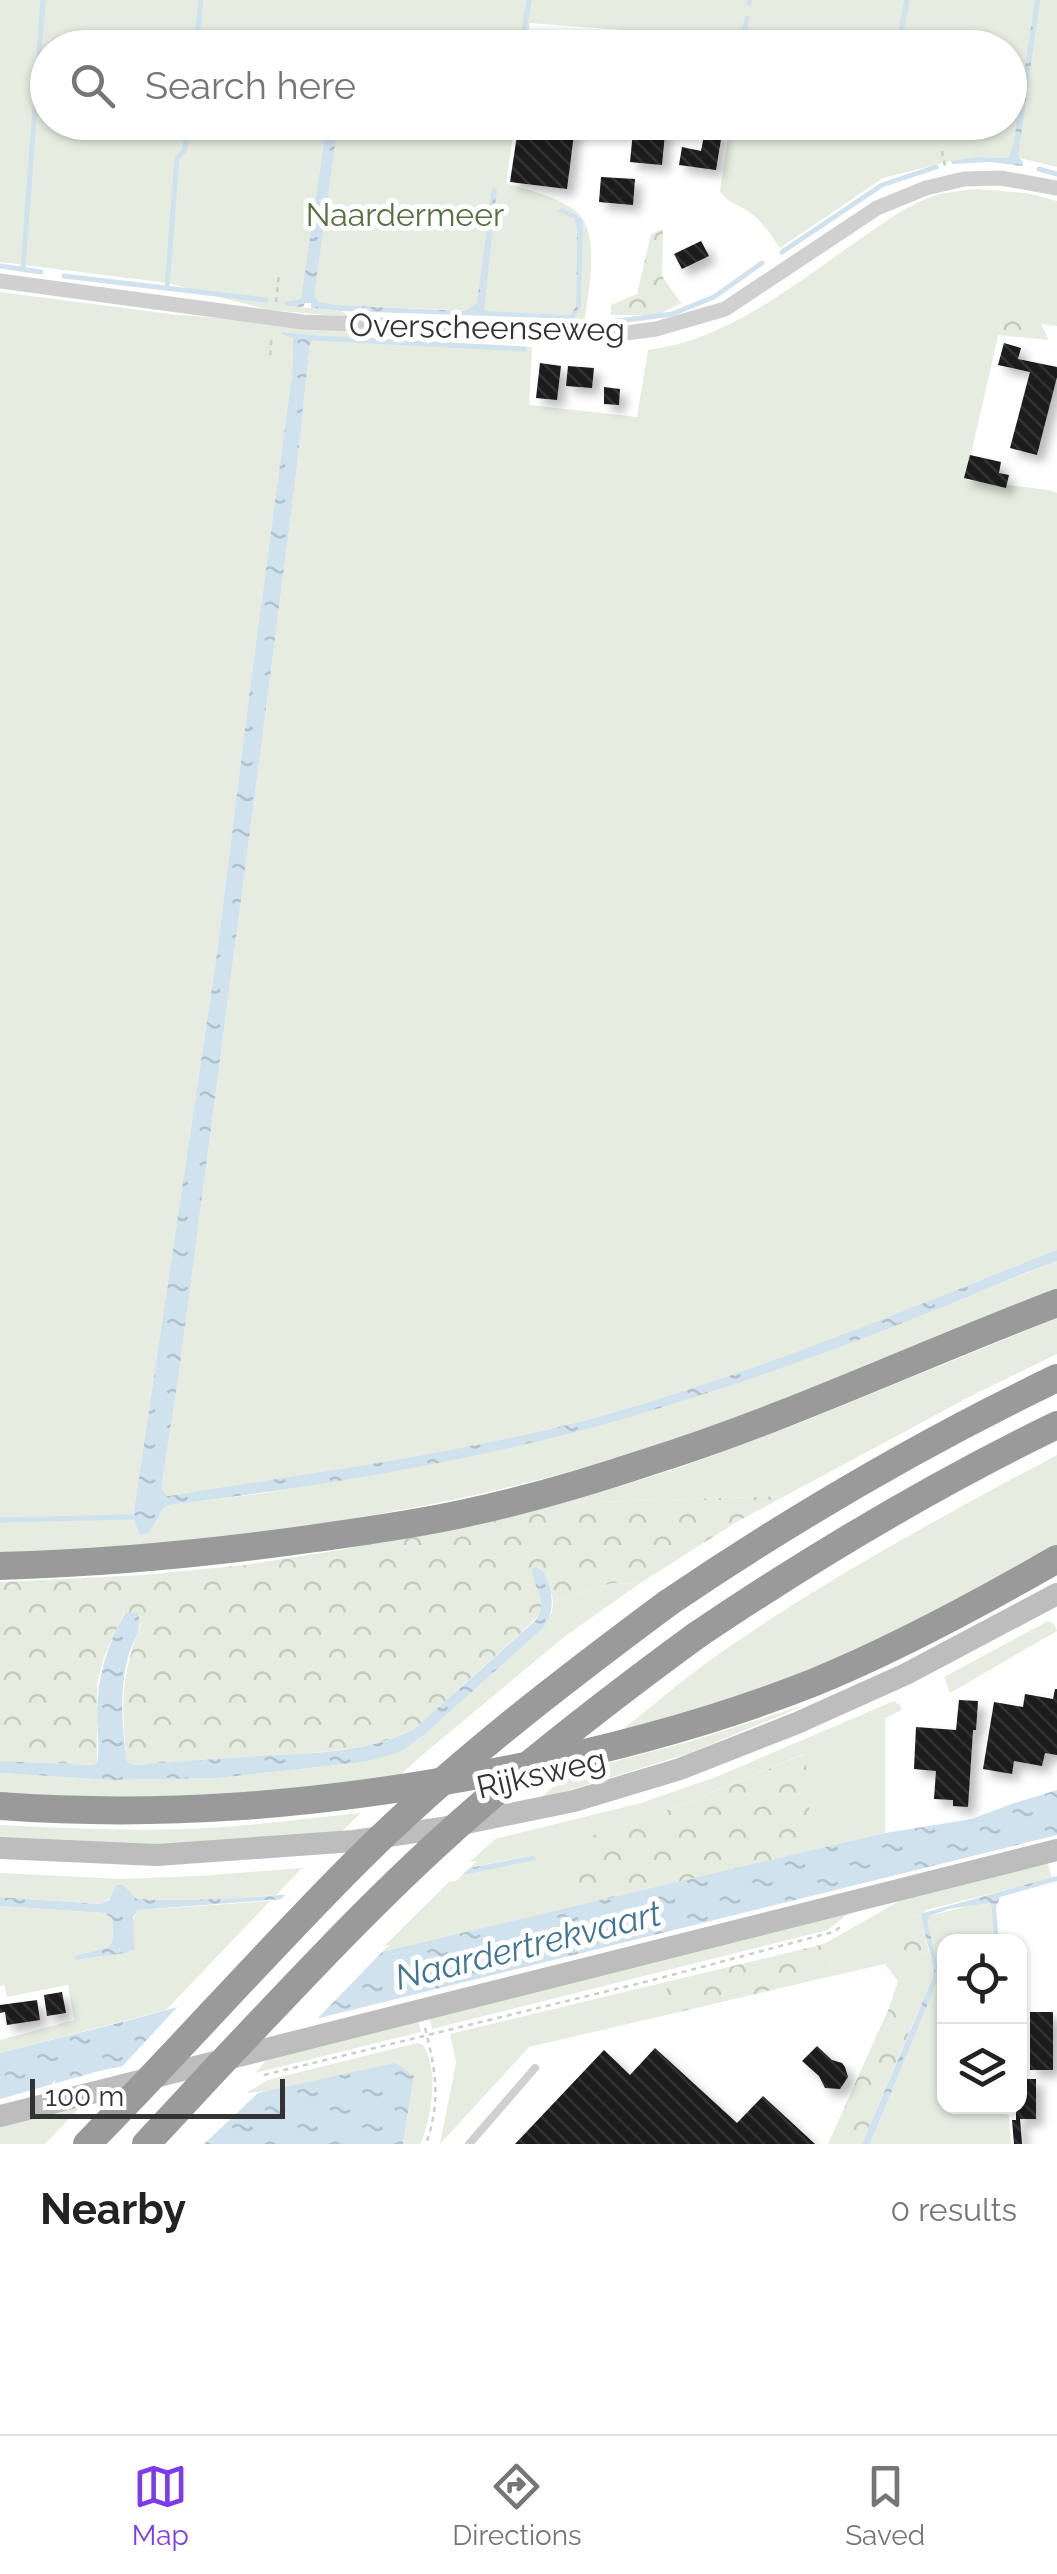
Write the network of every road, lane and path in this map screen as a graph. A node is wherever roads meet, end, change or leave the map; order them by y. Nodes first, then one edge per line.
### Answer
1 (942, 151) dead end
2 (944, 162) dead end
3 (1057, 188) edge
4 (279, 274) dead end
5 (0, 281) edge
6 (276, 299) dead end
7 (272, 336) dead end
8 (270, 355) dead end
9 (1057, 1303) edge
10 (1057, 1378) edge
11 (1057, 1425) edge
12 (1057, 1559) edge
13 (0, 1566) edge
14 (1057, 1594) edge
15 (0, 1806) edge
16 (0, 1848) edge
17 (1057, 1850) edge
18 (847, 1922) dead end
19 (424, 2023) junction
20 (536, 2068) dead end
21 (210, 2074) junction
22 (264, 2075) dead end
23 (0, 2116) edge
24 (87, 2144) edge
25 (146, 2144) edge
26 (160, 2144) edge
27 (426, 2144) edge
28 (469, 2144) edge

1 - 2 path
3 - 5 street, Overscheenseweg
4 - 6 path
7 - 8 path
9 - 13 highway
10 - 24 highway, bridge
11 - 21 highway, bridge
12 - 15 highway
14 - 16 main road, Rijksweg
17 - 19 main road
18 - 19 path
19 - 22 path
19 - 23 main road
19 - 27 path
20 - 28 lane
21 - 25 highway
21 - 26 highway

